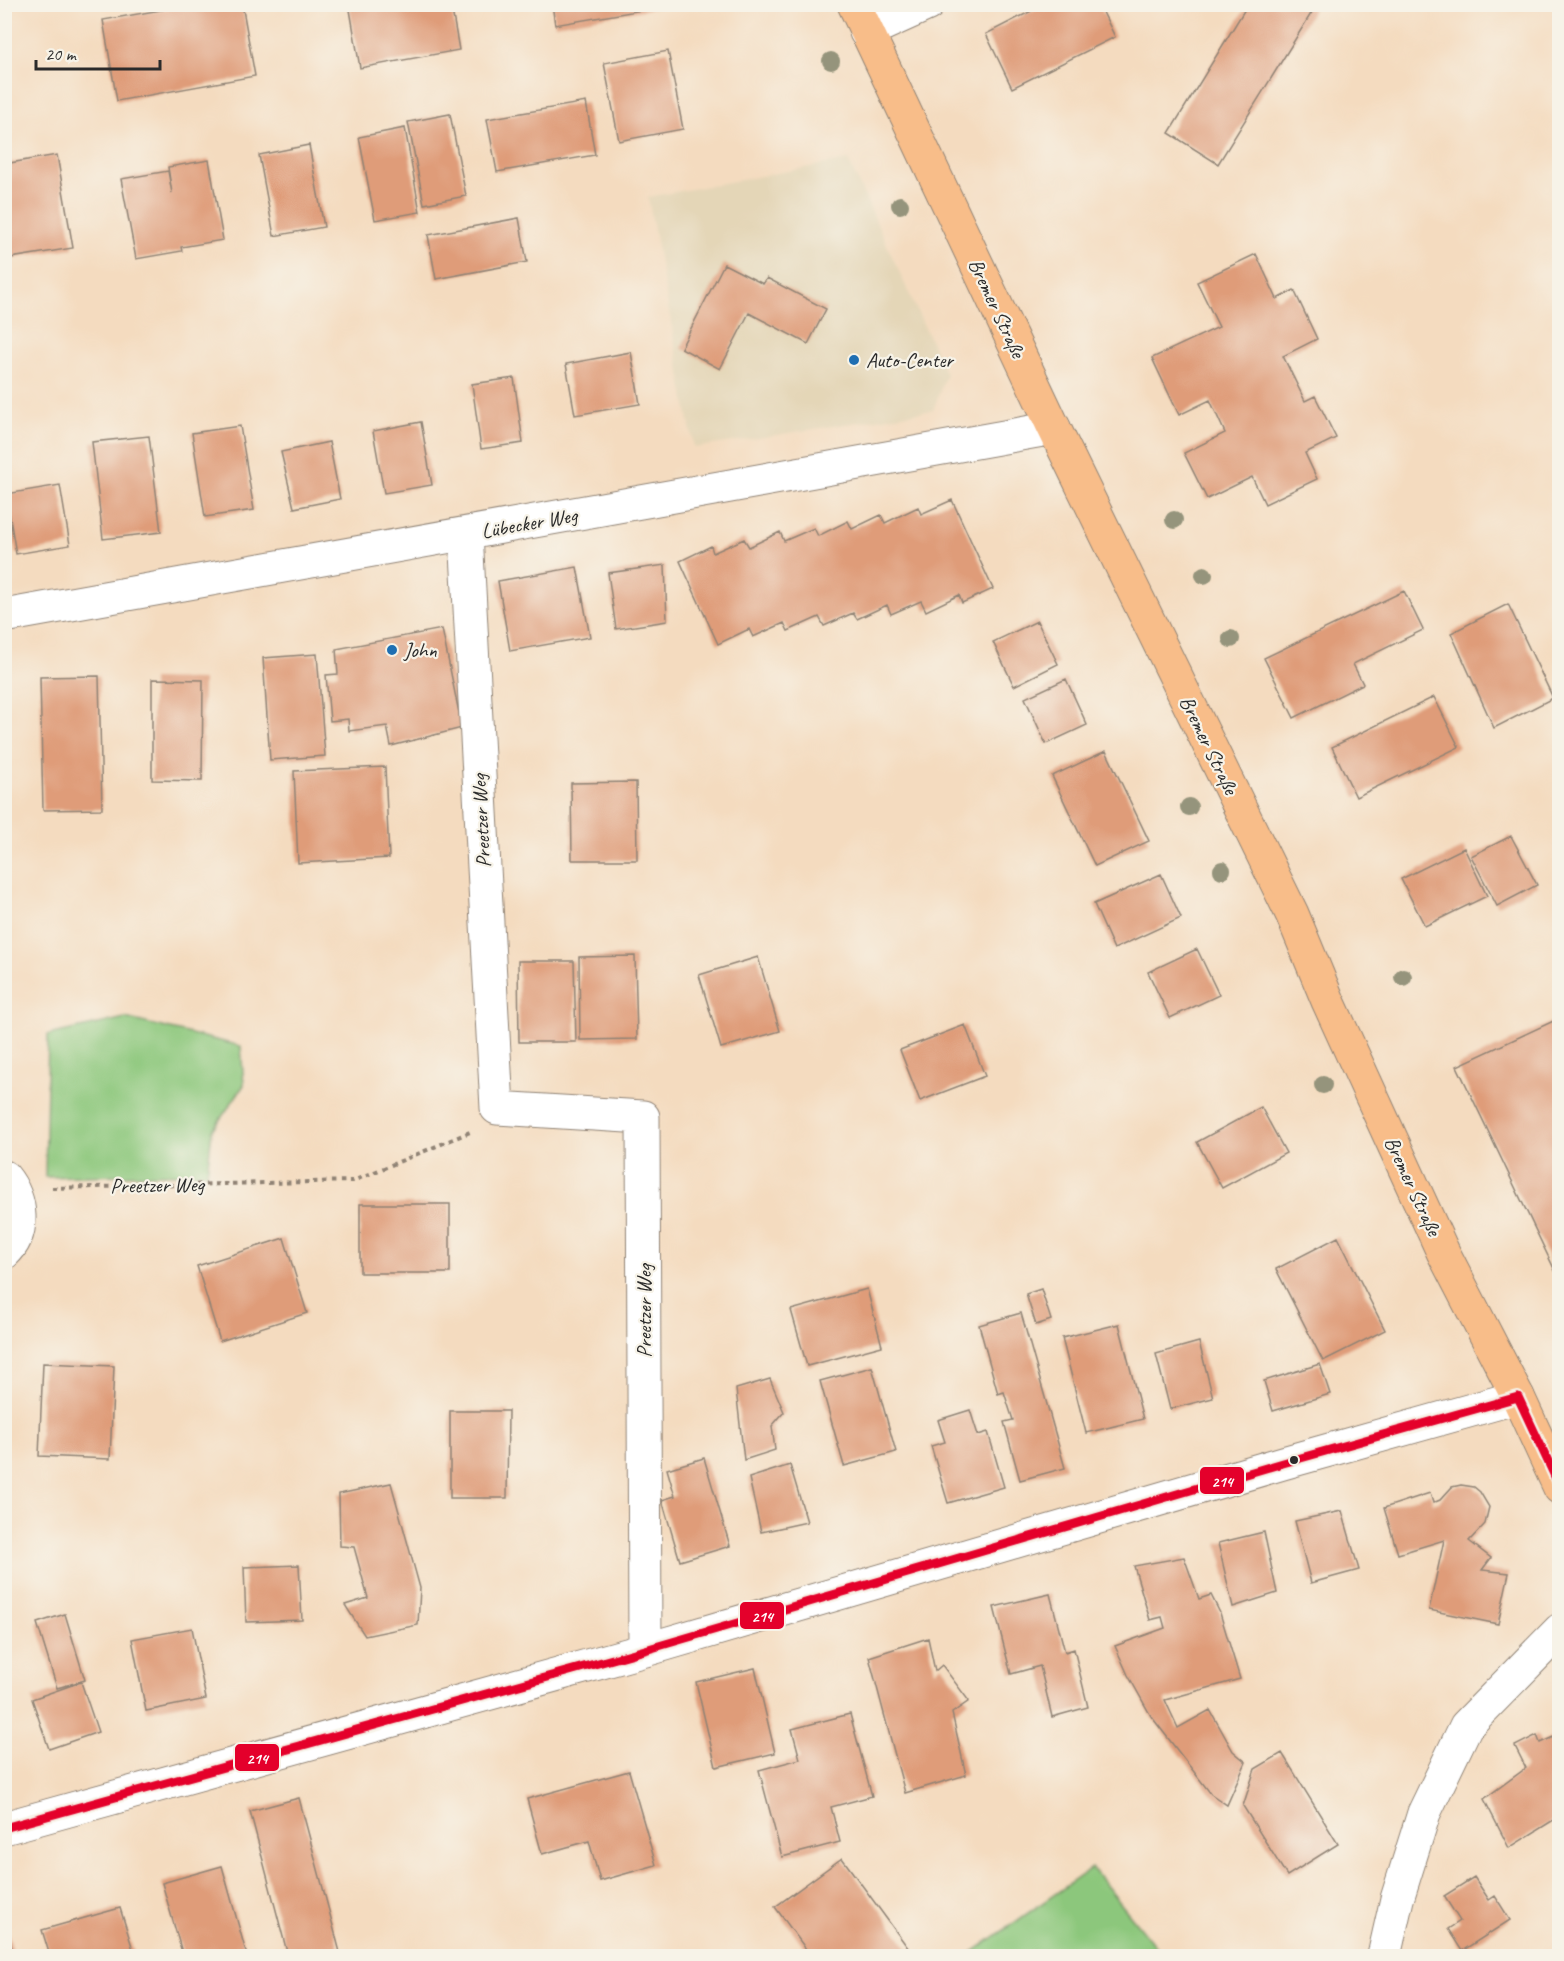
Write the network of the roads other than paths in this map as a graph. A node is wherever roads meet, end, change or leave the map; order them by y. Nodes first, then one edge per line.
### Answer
1 (928, 4) edge
2 (860, 18) edge
3 (1054, 428) junction
4 (466, 534) junction
5 (4, 616) edge
6 (9, 1183) edge
7 (4, 1253) edge
8 (1518, 1397) junction
9 (1560, 1488) edge
10 (1560, 1630) edge
11 (645, 1650) junction
12 (4, 1828) edge
13 (1384, 1956) edge

1 - 2 street
2 - 3 main road, Bremer Straße
3 - 4 street, Lübecker Weg
3 - 8 main road, Bremer Straße
4 - 5 street, Lübecker Weg
4 - 11 street, Preetzer Weg
6 - 7 street
8 - 9 main road, Bremer Straße
8 - 11 street
10 - 13 street
11 - 12 street

